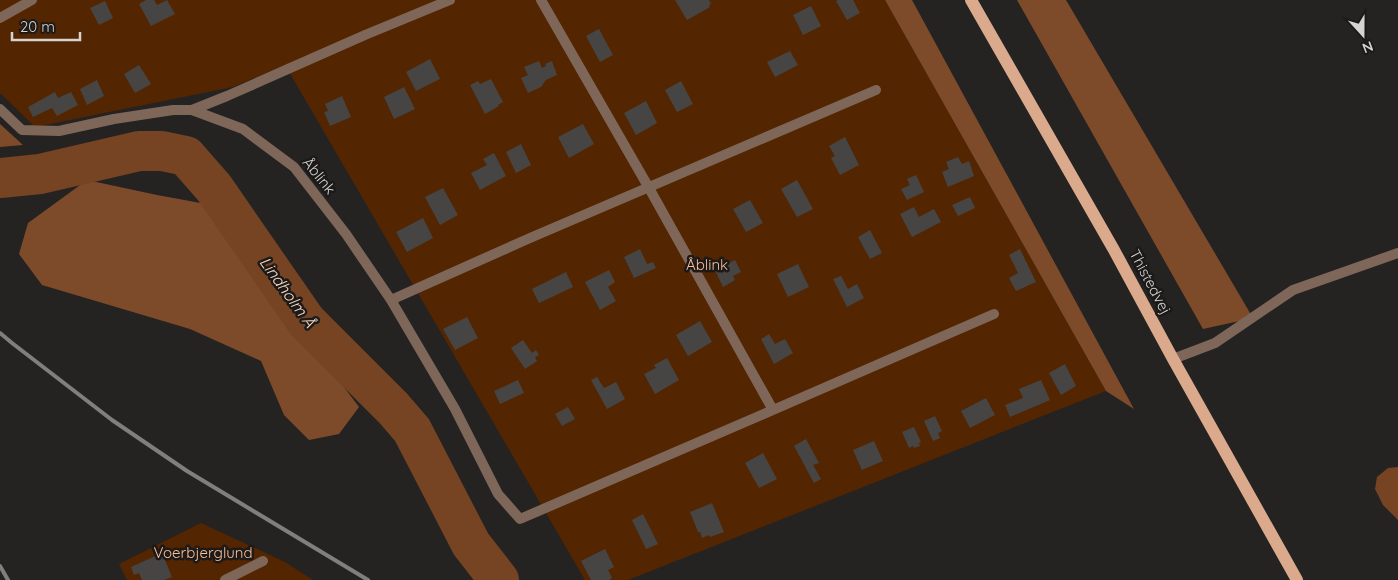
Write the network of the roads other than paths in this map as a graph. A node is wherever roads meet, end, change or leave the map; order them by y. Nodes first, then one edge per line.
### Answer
1 (32, 0) edge
2 (450, 0) edge
3 (541, 0) edge
4 (971, 0) edge
5 (0, 18) edge
6 (876, 90) dead end
7 (0, 109) edge
8 (192, 110) junction
9 (649, 188) junction
10 (1398, 253) edge
11 (391, 300) junction
12 (994, 314) dead end
13 (1173, 359) junction
14 (773, 410) junction
15 (263, 561) dead end
16 (225, 580) edge
17 (1297, 580) edge

1 - 5 street
2 - 8 street, Åblink
3 - 9 street
4 - 13 main road, Thistedvej
6 - 9 street
7 - 8 street, Åblink
8 - 11 street, Åblink
9 - 11 street
9 - 14 street
10 - 13 street
11 - 14 street, Åblink
12 - 14 street, Åblink
13 - 17 main road, Thistedvej
15 - 16 street

